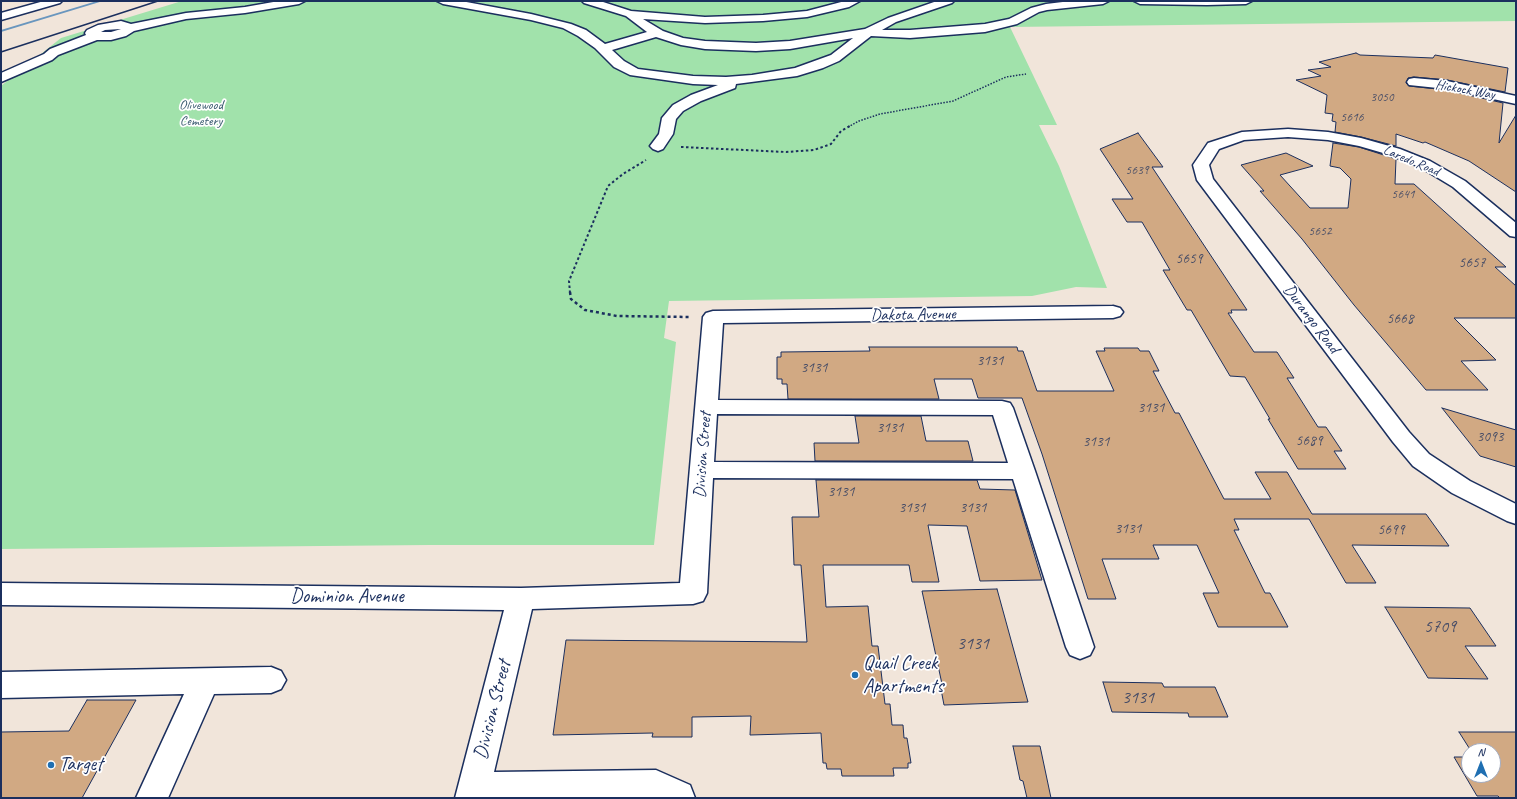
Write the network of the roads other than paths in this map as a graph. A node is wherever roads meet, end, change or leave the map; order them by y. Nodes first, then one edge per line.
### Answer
1 (56, 1) edge
2 (299, 1) edge
3 (443, 1) edge
4 (588, 1) edge
5 (854, 1) edge
6 (948, 1) edge
7 (1103, 1) edge
8 (1140, 1) edge
9 (1246, 1) edge
10 (630, 14) junction
11 (1, 17) edge
12 (868, 32) junction
13 (657, 33) junction
14 (603, 49) junction
15 (1, 78) edge
16 (746, 79) junction
17 (1414, 82) dead end
18 (1516, 100) edge
19 (1288, 133) joint
20 (658, 146) road end
21 (1516, 232) edge
22 (1113, 312) dead end
23 (713, 317) joint
24 (706, 407) junction
25 (702, 470) junction
26 (1023, 471) junction
27 (1516, 515) edge
28 (693, 593) joint
29 (1, 594) edge
30 (521, 599) junction
31 (1080, 647) dead end
32 (271, 680) dead end
33 (205, 681) junction
34 (1, 685) edge
35 (472, 792) edge
36 (152, 798) edge
37 (679, 798) edge

1 - 11 main road
2 - 15 main road
3 - 14 main road
4 - 10 main road
5 - 10 main road
6 - 12 main road
7 - 12 main road
8 - 9 main road
10 - 13 main road
12 - 13 main road
12 - 16 main road
13 - 14 main road
14 - 16 main road
16 - 20 main road
17 - 18 main road, Hickock Way
19 - 21 main road, Laredo Road
19 - 27 main road, Durango Road
22 - 23 main road, Dakota Avenue
23 - 24 main road, Division Street
24 - 25 main road, Division Street
24 - 26 main road
25 - 26 main road
25 - 28 main road, Division Street
26 - 31 main road
28 - 30 main road, Dominion Avenue
29 - 30 main road, Dominion Avenue
30 - 35 main road, Division Street
32 - 33 main road
33 - 34 main road
33 - 36 main road
35 - 37 main road

